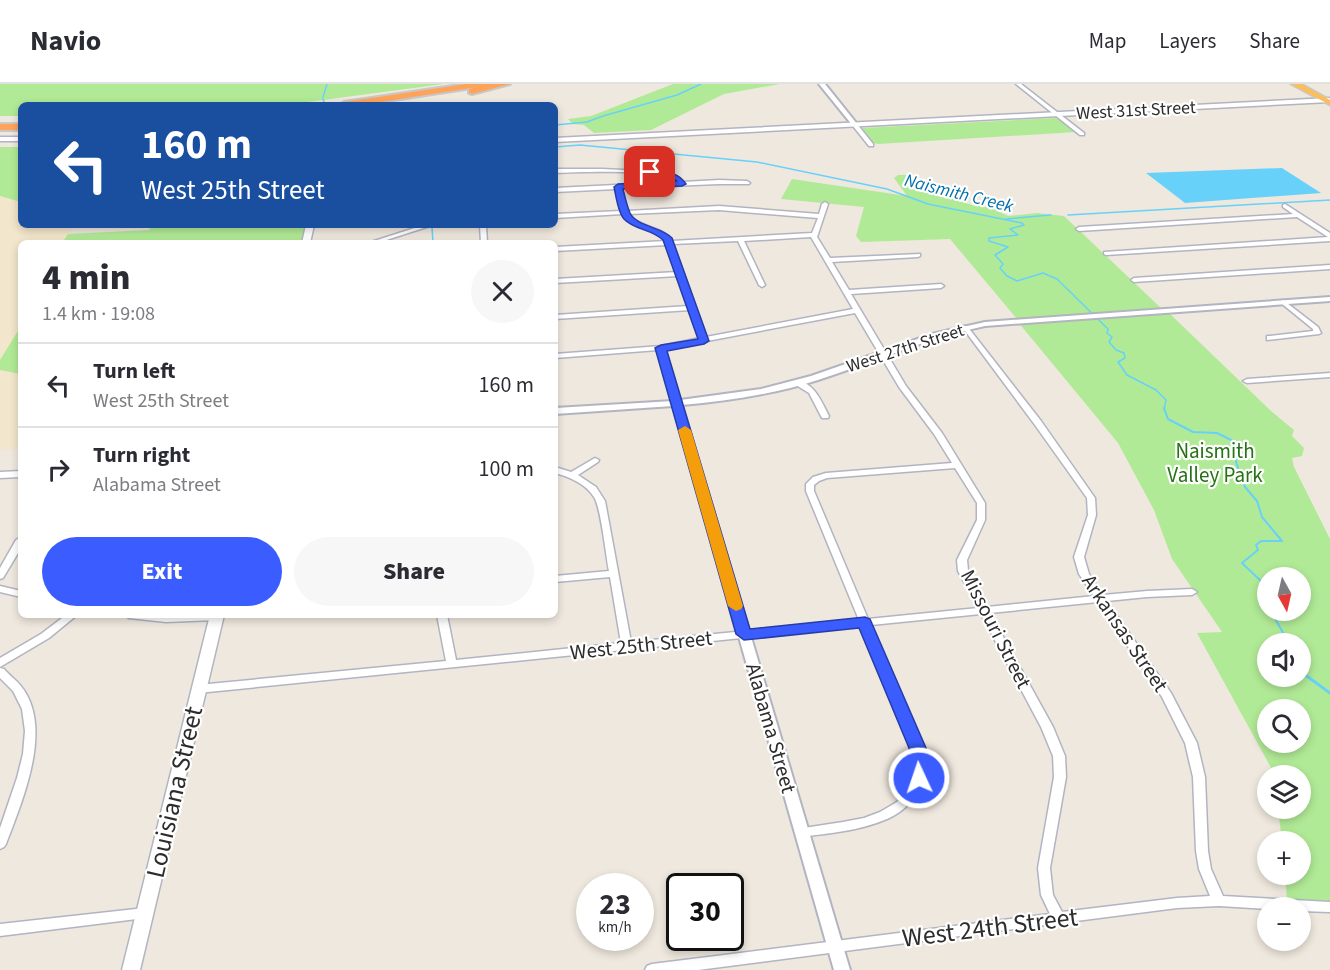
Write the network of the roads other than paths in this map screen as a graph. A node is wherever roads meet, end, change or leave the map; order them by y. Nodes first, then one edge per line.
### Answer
1 (483, 84) edge
2 (507, 84) edge
3 (822, 84) edge
4 (1018, 84) edge
5 (1295, 84) edge
6 (1304, 84) edge
7 (1329, 101) edge
8 (363, 102) edge
9 (397, 102) edge
10 (1252, 104) junction
11 (1135, 110) junction
12 (1213, 110) junction
13 (1111, 114) junction
14 (1058, 115) junction
15 (18, 122) edge
16 (0, 123) edge
17 (855, 125) junction
18 (18, 127) edge
19 (0, 128) edge
20 (1082, 134) dead end
21 (0, 139) edge
22 (18, 139) edge
23 (558, 140) edge
24 (871, 146) dead end
25 (558, 171) edge
26 (747, 183) dead end
27 (682, 184) junction
28 (618, 187) junction
29 (558, 190) edge
30 (825, 204) dead end
31 (1285, 206) dead end
32 (625, 212) junction
33 (1299, 215) junction
34 (558, 216) edge
35 (820, 216) junction
36 (420, 228) edge
37 (1079, 228) dead end
38 (813, 235) junction
39 (1330, 237) edge
40 (740, 239) junction
41 (381, 240) edge
42 (669, 243) junction
43 (558, 249) edge
44 (1106, 253) dead end
45 (918, 255) dead end
46 (828, 260) junction
47 (1330, 267) edge
48 (680, 274) junction
49 (1134, 280) dead end
50 (558, 281) edge
51 (762, 285) dead end
52 (942, 286) dead end
53 (847, 292) junction
54 (1330, 299) edge
55 (1283, 302) junction
56 (693, 308) junction
57 (858, 310) junction
58 (558, 316) edge
59 (965, 327) junction
60 (1270, 338) dead end
61 (704, 341) junction
62 (661, 348) junction
63 (883, 353) junction
64 (558, 356) edge
65 (1330, 375) edge
66 (1247, 381) dead end
67 (800, 383) junction
68 (677, 403) junction
69 (558, 411) edge
70 (825, 416) dead end
71 (595, 460) dead end
72 (958, 465) junction
73 (558, 471) edge
74 (18, 474) edge
75 (0, 475) edge
76 (572, 475) junction
77 (18, 545) edge
78 (615, 574) junction
79 (0, 576) edge
80 (558, 579) edge
81 (0, 590) edge
82 (1192, 592) dead end
83 (18, 593) edge
84 (1101, 599) junction
85 (983, 611) junction
86 (68, 618) edge
87 (157, 618) edge
88 (183, 618) edge
89 (216, 618) edge
90 (443, 618) edge
91 (865, 622) junction
92 (744, 634) junction
93 (627, 646) junction
94 (0, 663) edge
95 (453, 664) junction
96 (0, 672) edge
97 (198, 689) junction
98 (801, 832) junction
99 (0, 844) edge
100 (1219, 901) junction
101 (1330, 907) edge
102 (145, 914) junction
103 (1058, 918) junction
104 (0, 930) edge
105 (835, 946) junction
106 (131, 970) edge
107 (652, 970) edge
108 (842, 970) edge

1 - 8 highway
2 - 9 highway
3 - 17 street
4 - 14 street
5 - 7 highway
6 - 7 highway
7 - 10 main road, West 31st Street
7 - 12 main road, West 31st Street
10 - 11 main road, West 31st Street
10 - 12 main road
11 - 13 main road
11 - 14 main road, West 31st Street
12 - 13 main road, West 31st Street
13 - 14 main road, West 31st Street
14 - 17 main road, West 31st Street
14 - 20 street
15 - 16 highway
17 - 23 main road, West 31st Street
17 - 24 street
18 - 19 highway
21 - 22 main road
25 - 27 street
26 - 27 street
27 - 28 street
28 - 29 street
28 - 32 street
30 - 35 street
31 - 33 street
32 - 34 street
32 - 35 street
32 - 42 street
33 - 37 street
33 - 39 street
35 - 38 street
36 - 41 street
38 - 40 street
38 - 46 street, Missouri Street
39 - 44 street
40 - 42 street
40 - 51 street
42 - 43 street
42 - 48 street
45 - 46 street
46 - 53 street, Missouri Street
47 - 49 street
48 - 50 street
48 - 56 street
52 - 53 street
53 - 57 street, Missouri Street
54 - 55 street, West 27th Street
55 - 59 street, West 27th Street
55 - 60 street
56 - 58 street
56 - 61 street
57 - 61 street
57 - 63 street, Missouri Street
59 - 63 street, West 27th Street
59 - 84 street, Arkansas Street
61 - 62 street
62 - 64 street
62 - 68 street, Alabama Street
63 - 67 street, West 27th Street
63 - 72 street, Missouri Street
65 - 66 street
67 - 68 street, West 27th Street
67 - 70 street
68 - 69 street, West 27th Street
68 - 92 street, Alabama Street
71 - 76 street
72 - 85 street, Missouri Street
72 - 91 street
73 - 76 street
74 - 75 street
76 - 78 street
77 - 79 street
78 - 80 street
78 - 93 street
81 - 83 street
82 - 84 street, West 25th Street
84 - 85 street, West 25th Street
84 - 100 street, Arkansas Street
85 - 91 street, West 25th Street
85 - 103 street, Missouri Street
86 - 94 street
87 - 88 street
89 - 97 main road, Louisiana Street
90 - 95 street
91 - 92 street, West 25th Street
91 - 98 street
92 - 93 street, West 25th Street
92 - 98 street, Alabama Street
93 - 95 street, West 25th Street
95 - 97 street, West 25th Street
96 - 99 street
97 - 102 main road, Louisiana Street
98 - 105 street, Alabama Street
100 - 101 street, West 24th Street
100 - 103 street, West 24th Street
102 - 104 street
102 - 106 main road, Louisiana Street
103 - 105 street, West 24th Street
105 - 107 street, West 24th Street
105 - 108 street, Alabama Street

